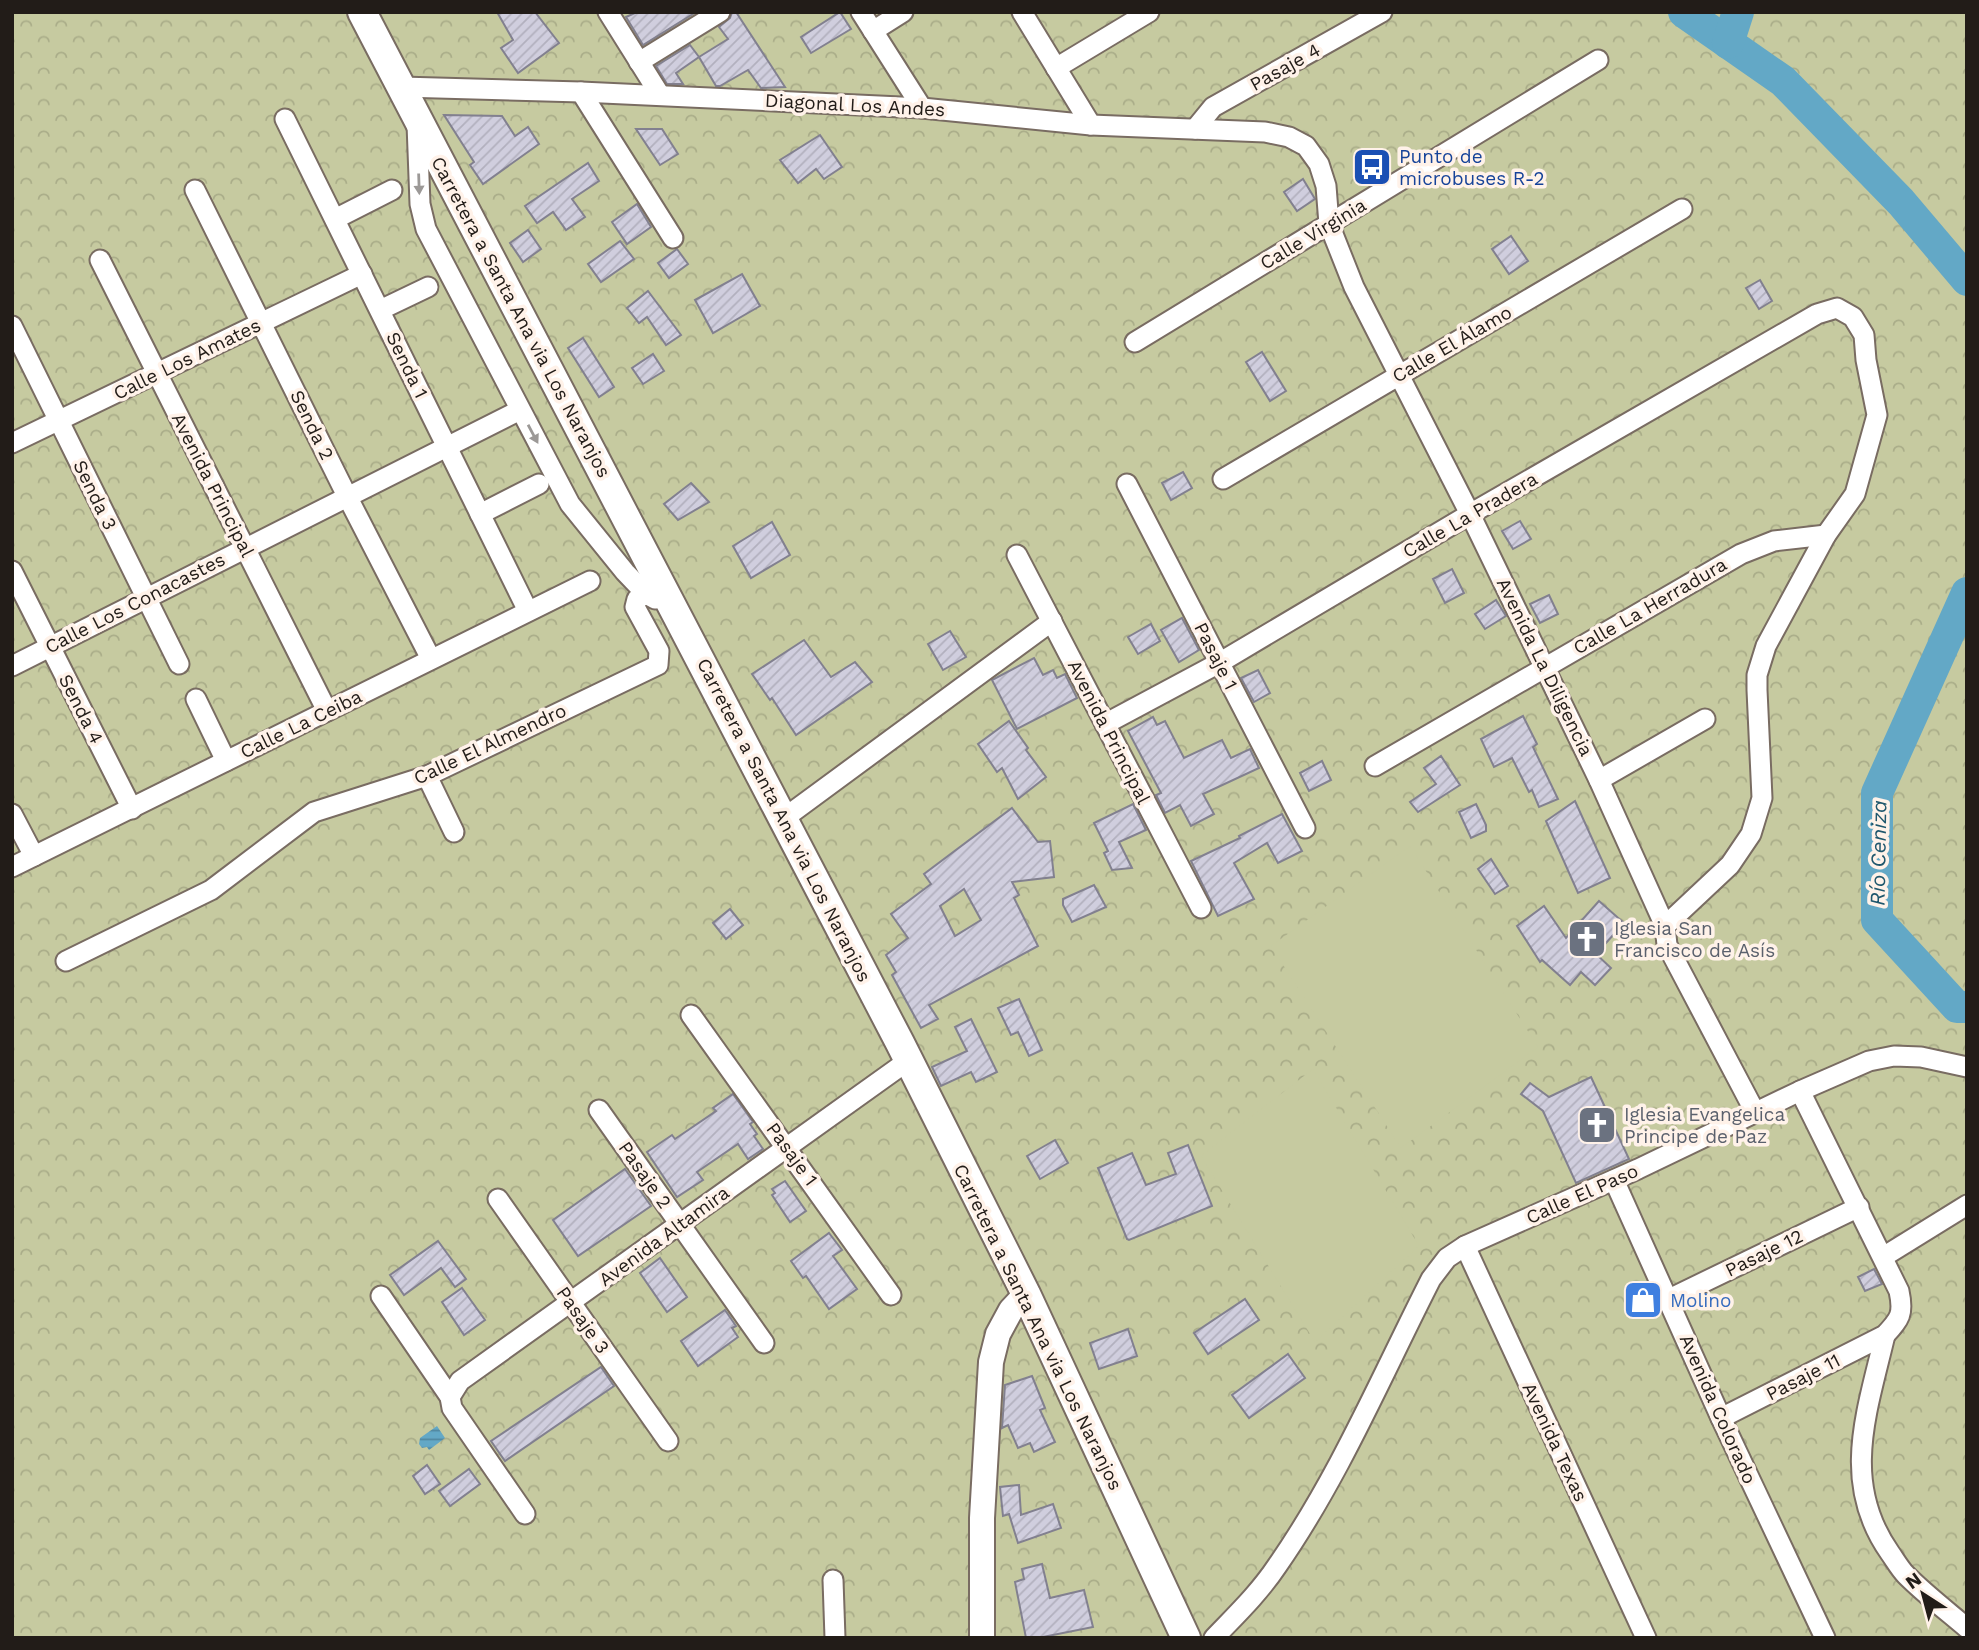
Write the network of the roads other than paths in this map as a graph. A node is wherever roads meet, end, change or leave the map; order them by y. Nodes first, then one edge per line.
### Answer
1 (362, 12) edge
2 (608, 12) edge
3 (720, 12) edge
4 (861, 12) edge
5 (903, 12) edge
6 (1022, 12) edge
7 (1149, 12) edge
8 (1382, 12) edge
9 (873, 31) junction
10 (1598, 61) dead end
11 (639, 62) junction
12 (1056, 68) junction
13 (401, 86) junction
14 (581, 92) junction
15 (660, 95) junction
16 (922, 108) junction
17 (416, 116) junction
18 (285, 119) dead end
19 (1091, 124) junction
20 (1195, 128) junction
21 (1306, 146) joint
22 (195, 190) dead end
23 (392, 190) dead end
24 (1682, 209) dead end
25 (335, 219) junction
26 (1329, 224) junction
27 (673, 238) dead end
28 (100, 260) dead end
29 (362, 274) junction
30 (428, 287) dead end
31 (380, 310) junction
32 (262, 324) junction
33 (12, 326) edge
34 (1135, 342) dead end
35 (158, 374) junction
36 (1399, 375) junction
37 (520, 410) junction
38 (59, 421) junction
39 (12, 443) edge
40 (446, 447) junction
41 (1223, 479) dead end
42 (539, 484) dead end
43 (1127, 484) dead end
44 (347, 496) junction
45 (480, 514) junction
46 (1470, 514) junction
47 (1826, 535) junction
48 (245, 547) junction
49 (1017, 555) dead end
50 (12, 571) edge
51 (590, 581) dead end
52 (646, 594) junction
53 (146, 597) junction
54 (528, 611) junction
55 (675, 611) junction
56 (1052, 621) junction
57 (50, 648) junction
58 (431, 659) junction
59 (1219, 663) junction
60 (179, 664) dead end
61 (12, 666) edge
62 (1544, 667) junction
63 (196, 699) dead end
64 (327, 711) junction
65 (1705, 719) dead end
66 (1105, 724) junction
67 (226, 761) junction
68 (1375, 766) dead end
69 (427, 776) junction
70 (1599, 779) junction
71 (132, 809) junction
72 (12, 814) edge
73 (783, 819) junction
74 (1305, 828) dead end
75 (454, 832) dead end
76 (34, 856) junction
77 (12, 867) edge
78 (1201, 908) dead end
79 (1665, 926) junction
80 (66, 961) dead end
81 (691, 1015) dead end
82 (909, 1060) junction
83 (1967, 1067) edge
84 (1800, 1091) junction
85 (599, 1110) dead end
86 (1755, 1112) junction
87 (787, 1147) junction
88 (1614, 1180) junction
89 (498, 1199) dead end
90 (1967, 1205) edge
91 (1859, 1207) junction
92 (680, 1225) junction
93 (1465, 1246) junction
94 (1883, 1257) junction
95 (891, 1294) dead end
96 (1026, 1294) junction
97 (381, 1296) dead end
98 (1669, 1299) junction
99 (571, 1302) junction
100 (1885, 1335) junction
101 (764, 1343) dead end
102 (450, 1397) junction
103 (1721, 1418) junction
104 (668, 1441) dead end
105 (525, 1514) dead end
106 (833, 1580) dead end
107 (1967, 1629) edge
108 (835, 1638) edge
109 (982, 1638) edge
110 (1186, 1638) edge
111 (1213, 1638) edge
112 (1646, 1638) edge
113 (1825, 1638) edge

1 - 13 main road, Carretera a Santa Ana via Los Naranjos
2 - 11 street
3 - 11 street
4 - 9 street
5 - 9 street
6 - 12 street
7 - 12 street
8 - 20 street, Pasaje 4
9 - 16 street
10 - 26 street, Calle Virginia
11 - 15 street
12 - 19 street
13 - 14 street, Diagonal Los Andes
13 - 17 main road, Carretera a Santa Ana via Los Naranjos
14 - 15 street, Diagonal Los Andes
14 - 27 street
15 - 16 street, Diagonal Los Andes
16 - 19 street, Diagonal Los Andes
17 -> 37 street
17 - 55 main road, Carretera a Santa Ana via Los Naranjos
18 - 25 street, Senda 1
19 - 20 street, Diagonal Los Andes
20 - 21 street, Diagonal Los Andes
21 - 26 street, Avenida La Diligencia
22 - 32 street, Senda 2
23 - 25 street
24 - 36 street, Calle El Álamo
25 - 29 street, Senda 1
26 - 34 street, Calle Virginia
26 - 36 street, Avenida La Diligencia
28 - 35 street, Avenida Principal
29 - 31 street, Senda 1
29 - 32 street, Calle Los Amates
30 - 31 street
31 - 40 street, Senda 1
32 - 35 street, Calle Los Amates
32 - 44 street, Senda 2
33 - 38 street, Senda 3
35 - 38 street, Calle Los Amates
35 - 48 street, Avenida Principal
36 - 41 street, Calle El Álamo
36 - 46 street, Avenida La Diligencia
37 - 40 street, Calle Los Conacastes
37 -> 52 street
38 - 39 street, Calle Los Amates
38 - 53 street, Senda 3
40 - 44 street, Calle Los Conacastes
40 - 45 street, Senda 1
42 - 45 street
43 - 59 street, Pasaje 1
44 - 48 street, Calle Los Conacastes
44 - 58 street, Senda 2
45 - 54 street, Senda 1
46 - 47 street, Calle La Pradera
46 - 59 street, Calle La Pradera
46 - 62 street, Avenida La Diligencia
47 - 62 street, Calle La Herradura
47 - 79 street
48 - 53 street, Calle Los Conacastes
48 - 64 street, Avenida Principal
49 - 56 street, Avenida Principal
50 - 57 street, Senda 4
51 - 54 street, Calle La Ceiba
52 - 55 street
52 - 69 street, Calle El Almendro
53 - 57 street, Calle Los Conacastes
53 - 60 street, Senda 3
54 - 58 street, Calle La Ceiba
55 - 73 main road, Carretera a Santa Ana via Los Naranjos
56 - 66 street, Avenida Principal
56 - 73 street
57 - 61 street, Calle Los Conacastes
57 - 71 street, Senda 4
58 - 64 street, Calle La Ceiba
59 - 66 street, Calle La Pradera
59 - 74 street, Pasaje 1
62 - 68 street, Calle La Herradura
62 - 70 street, Avenida La Diligencia
63 - 67 street
64 - 67 street, Calle La Ceiba
65 - 70 street
66 - 78 street, Avenida Principal
67 - 71 street, Calle La Ceiba
69 - 75 street
69 - 80 street, Calle El Almendro
70 - 79 street, Avenida La Diligencia
71 - 76 street, Calle La Ceiba
72 - 76 street
73 - 82 main road, Carretera a Santa Ana via Los Naranjos
76 - 77 street, Calle La Ceiba
79 - 86 street, Avenida La Diligencia
81 - 87 street, Pasaje 1
82 - 87 street, Avenida Altamira
82 - 96 main road, Carretera a Santa Ana via Los Naranjos
83 - 84 street, Calle El Paso
84 - 86 street, Calle El Paso
84 - 91 street
85 - 92 street, Pasaje 2
86 - 88 street, Calle El Paso
87 - 92 street, Avenida Altamira
87 - 95 street, Pasaje 1
88 - 93 street, Calle El Paso
88 - 98 street, Avenida Colorado
89 - 99 street, Pasaje 3
90 - 94 street
91 - 94 street
91 - 98 street, Pasaje 12
92 - 99 street, Avenida Altamira
92 - 101 street, Pasaje 2
93 - 111 street, Calle El Paso
93 - 112 street, Avenida Texas
94 - 100 street
96 - 109 street
96 - 110 main road, Carretera a Santa Ana via Los Naranjos
97 - 102 street
98 - 103 street, Avenida Colorado
99 - 102 street, Avenida Altamira
99 - 104 street, Pasaje 3
100 - 103 street, Pasaje 11
100 - 107 street
102 - 105 street
103 - 113 street, Avenida Colorado
106 - 108 street

